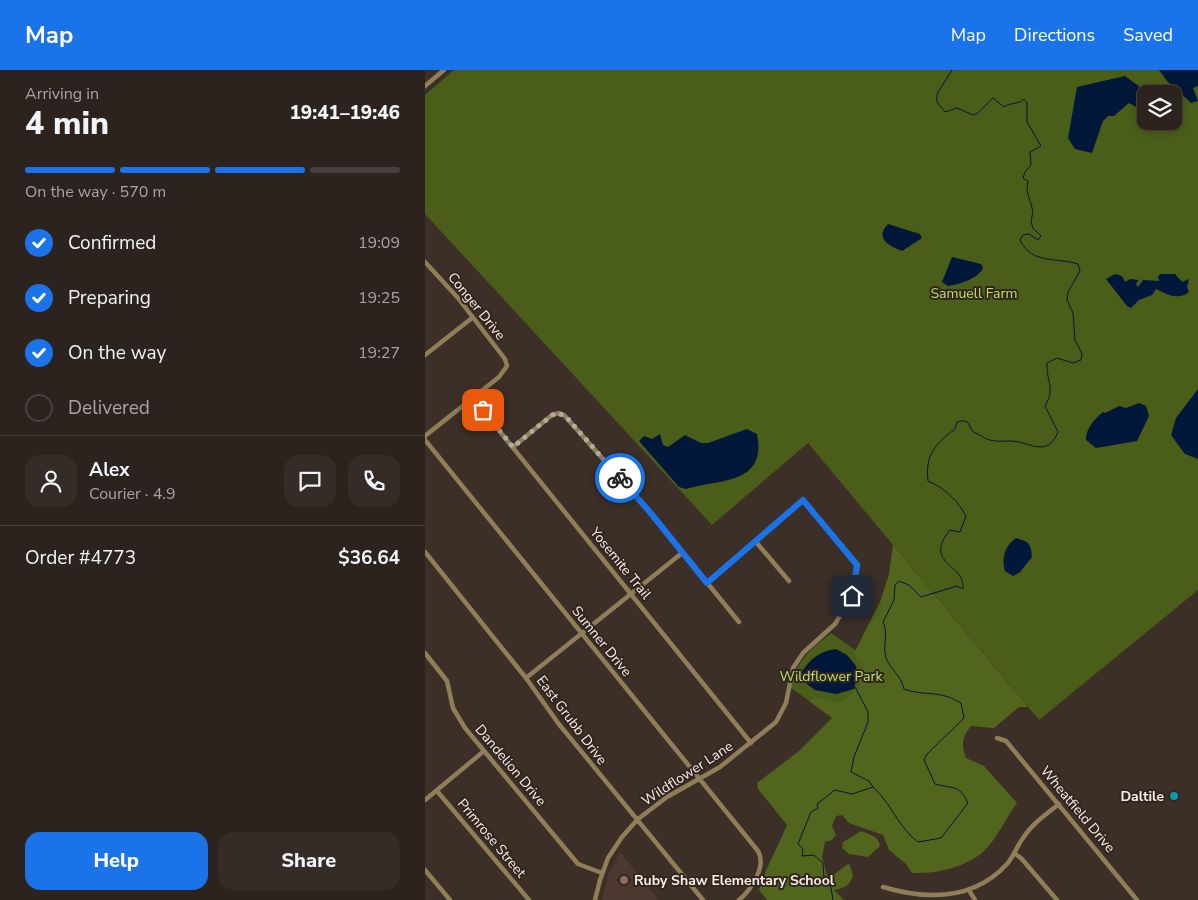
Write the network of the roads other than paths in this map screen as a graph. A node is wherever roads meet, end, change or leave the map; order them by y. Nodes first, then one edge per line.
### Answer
1 (444, 70) edge
2 (425, 86) edge
3 (425, 262) edge
4 (430, 268) junction
5 (425, 272) edge
6 (473, 318) junction
7 (425, 355) edge
8 (473, 397) junction
9 (425, 436) edge
10 (425, 440) edge
11 (513, 447) junction
12 (755, 542) junction
13 (425, 552) edge
14 (682, 553) junction
15 (789, 581) dead end
16 (707, 583) junction
17 (631, 594) junction
18 (739, 622) dead end
19 (582, 634) junction
20 (425, 653) edge
21 (526, 678) junction
22 (997, 738) dead end
23 (751, 743) junction
24 (484, 751) junction
25 (700, 781) junction
26 (437, 791) junction
27 (425, 800) edge
28 (1059, 804) junction
29 (638, 819) junction
30 (1014, 853) junction
31 (425, 870) edge
32 (602, 873) junction
33 (883, 887) dead end
34 (971, 892) junction
35 (912, 899) edge
36 (451, 900) edge
37 (529, 900) edge
38 (595, 900) edge
39 (703, 900) edge
40 (739, 900) edge
41 (975, 900) edge
42 (1057, 900) edge
43 (1137, 900) edge

1 - 2 street
3 - 4 street, Conger Drive
4 - 5 street
4 - 6 street, Conger Drive
6 - 7 street
6 - 8 street, Conger Drive
8 - 9 street
8 - 11 street, Yosemite Trail
10 - 19 street, Sumner Drive
11 - 14 street
11 - 17 street, Yosemite Trail
12 - 15 street
12 - 16 street
12 - 23 street, Wildflower Lane
13 - 21 street, East Grubb Drive
14 - 16 street
14 - 17 street
16 - 18 street
17 - 19 street
17 - 23 street, Yosemite Trail
19 - 21 street
19 - 25 street, Sumner Drive
20 - 24 street, Dandelion Drive
21 - 29 street, East Grubb Drive
22 - 28 street, Wheatfield Drive
23 - 25 street, Wildflower Lane
24 - 26 street
24 - 32 street, Dandelion Drive
25 - 29 street, Wildflower Lane
25 - 40 street, Sumner Drive
26 - 27 street
26 - 37 street, Primrose Street
28 - 30 street
28 - 43 street, Wheatfield Drive
29 - 32 street, Wildflower Lane
29 - 39 street, East Grubb Drive
30 - 34 street
30 - 42 street
31 - 36 street
32 - 38 street, Wildflower Lane
33 - 35 street
34 - 35 street
34 - 41 street

